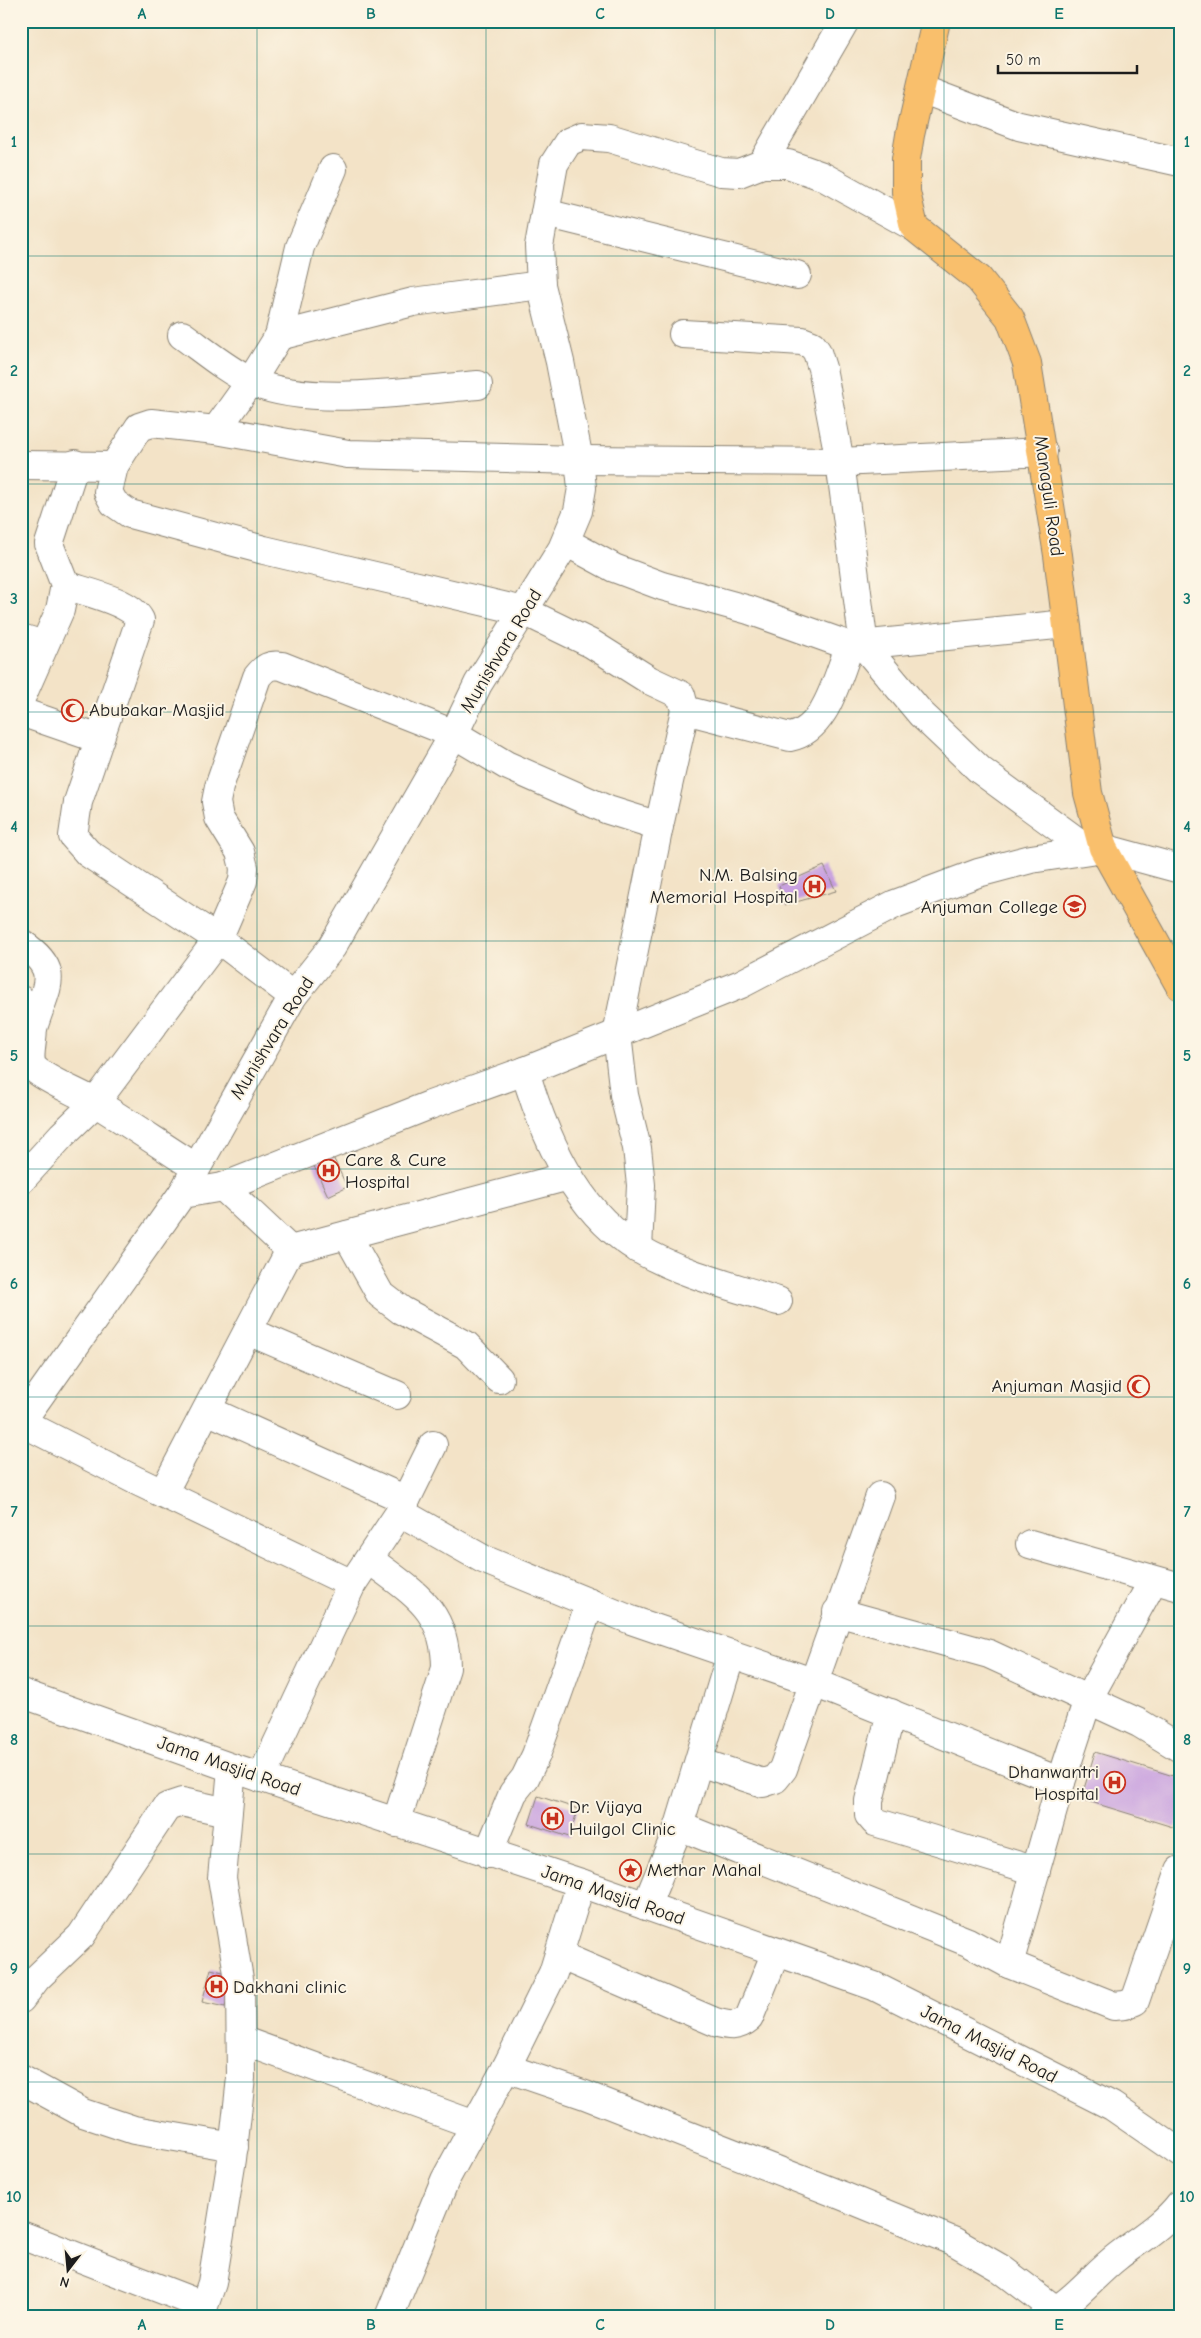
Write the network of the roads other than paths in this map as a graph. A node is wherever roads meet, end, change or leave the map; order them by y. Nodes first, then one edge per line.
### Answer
1 (845, 21) edge
2 (931, 25) edge
3 (921, 90) junction
4 (1180, 162) edge
5 (762, 164) junction
6 (333, 169) dead end
7 (545, 213) junction
8 (914, 227) junction
9 (797, 275) dead end
10 (540, 285) junction
11 (683, 334) dead end
12 (182, 335) dead end
13 (279, 336) junction
14 (251, 381) junction
15 (478, 385) dead end
16 (216, 430) junction
17 (1043, 452) junction
18 (580, 460) junction
19 (840, 462) junction
20 (74, 464) junction
21 (21, 465) edge
22 (114, 466) junction
23 (566, 542) junction
24 (65, 585) junction
25 (524, 610) junction
26 (1066, 624) junction
27 (33, 642) edge
28 (857, 646) junction
29 (21, 698) edge
30 (685, 710) junction
31 (21, 712) edge
32 (454, 734) junction
33 (99, 739) junction
34 (658, 826) junction
35 (1096, 849) junction
36 (1180, 869) edge
37 (218, 939) junction
38 (21, 943) edge
39 (1180, 986) edge
40 (293, 996) junction
41 (21, 1000) edge
42 (34, 1025) junction
43 (617, 1034) junction
44 (525, 1071) junction
45 (95, 1103) junction
46 (195, 1168) junction
47 (569, 1176) junction
48 (21, 1180) edge
49 (223, 1187) junction
50 (182, 1194) junction
51 (347, 1235) junction
52 (638, 1249) junction
53 (290, 1250) junction
54 (778, 1301) dead end
55 (248, 1331) junction
56 (499, 1379) dead end
57 (397, 1394) dead end
58 (207, 1410) junction
59 (21, 1422) edge
60 (433, 1445) dead end
61 (164, 1493) junction
62 (880, 1496) dead end
63 (403, 1506) junction
64 (1030, 1544) dead end
65 (370, 1560) junction
66 (1153, 1581) junction
67 (352, 1584) junction
68 (1180, 1587) edge
69 (590, 1603) junction
70 (837, 1612) junction
71 (731, 1654) junction
72 (812, 1682) junction
73 (21, 1693) edge
74 (1088, 1699) junction
75 (891, 1713) junction
76 (1180, 1748) edge
77 (699, 1762) junction
78 (232, 1768) junction
79 (261, 1778) junction
80 (1061, 1782) junction
81 (227, 1812) junction
82 (396, 1823) junction
83 (679, 1826) junction
84 (488, 1854) junction
85 (1180, 1870) edge
86 (1036, 1871) junction
87 (581, 1884) junction
88 (646, 1906) junction
89 (776, 1952) junction
90 (559, 1956) junction
91 (1009, 1964) junction
92 (21, 1999) edge
93 (240, 2040) junction
94 (506, 2068) junction
95 (21, 2079) edge
96 (475, 2125) junction
97 (234, 2147) junction
98 (1180, 2154) edge
99 (1180, 2204) edge
100 (21, 2235) edge
101 (201, 2311) edge
102 (1051, 2314) edge
103 (389, 2317) edge

1 - 5 street
2 - 3 main road
3 - 4 street
3 - 8 main road
5 - 7 street, Munishvara Road
5 - 8 street, Munishvara Road
6 - 13 street
7 - 9 street
7 - 10 street, Munishvara Road
8 - 17 main road, Managuli Road
10 - 13 street
10 - 18 street, Munishvara Road
11 - 19 street
12 - 14 street
13 - 14 street
14 - 15 street
14 - 16 street
16 - 18 street
16 - 22 street
17 - 19 street
17 - 26 main road, Managuli Road
18 - 19 street
18 - 23 street, Munishvara Road
19 - 28 street
20 - 21 street
20 - 22 street
20 - 24 street
22 - 25 street
23 - 25 street, Munishvara Road
23 - 28 street
24 - 27 street
24 - 33 street
25 - 30 street
25 - 32 street, Munishvara Road
26 - 28 street
26 - 35 main road, Managuli Road
27 - 29 street
28 - 30 street
28 - 35 street
30 - 34 street
31 - 33 street
32 - 34 street
32 - 37 street
32 - 40 street, Munishvara Road
33 - 37 street
34 - 43 street
35 - 36 street
35 - 39 main road, Managuli Road
35 - 43 street
37 - 40 street
37 - 45 street
38 - 42 street
40 - 46 street, Munishvara Road
41 - 42 street
42 - 45 street
43 - 44 street
43 - 52 street
44 - 47 street
44 - 49 street
45 - 46 street
45 - 48 street
46 - 50 street, Munishvara Road
47 - 51 street
47 - 52 street
49 - 50 street
49 - 53 street
50 - 59 street, Munishvara Road
51 - 53 street
51 - 56 street
52 - 54 street
53 - 55 street
55 - 57 street
55 - 58 street
58 - 61 street
58 - 63 street
59 - 61 street
60 - 63 street
61 - 67 street
62 - 70 street
63 - 65 street
63 - 69 street
64 - 66 street
65 - 67 street
65 - 82 street
66 - 68 street
66 - 74 street
67 - 79 street
69 - 71 street
69 - 84 street
70 - 72 street
70 - 74 street
71 - 72 street
71 - 77 street
72 - 75 street
72 - 77 street
73 - 78 street, Jama Masjid Road
74 - 76 street
74 - 80 street
75 - 80 street
75 - 86 street
77 - 83 street
78 - 79 street, Jama Masjid Road
78 - 81 street
79 - 82 street, Jama Masjid Road
80 - 86 street
81 - 92 street
81 - 93 street
82 - 84 street, Jama Masjid Road
83 - 88 street
83 - 91 street
84 - 87 street, Jama Masjid Road
85 - 91 street
86 - 91 street
87 - 88 street, Jama Masjid Road
87 - 90 street
88 - 89 street, Jama Masjid Road
89 - 90 street
89 - 98 street, Jama Masjid Road
90 - 94 street
93 - 96 street
93 - 97 street
94 - 96 street
94 - 102 street
95 - 97 street
96 - 103 street
97 - 101 street
99 - 102 street
100 - 101 street

